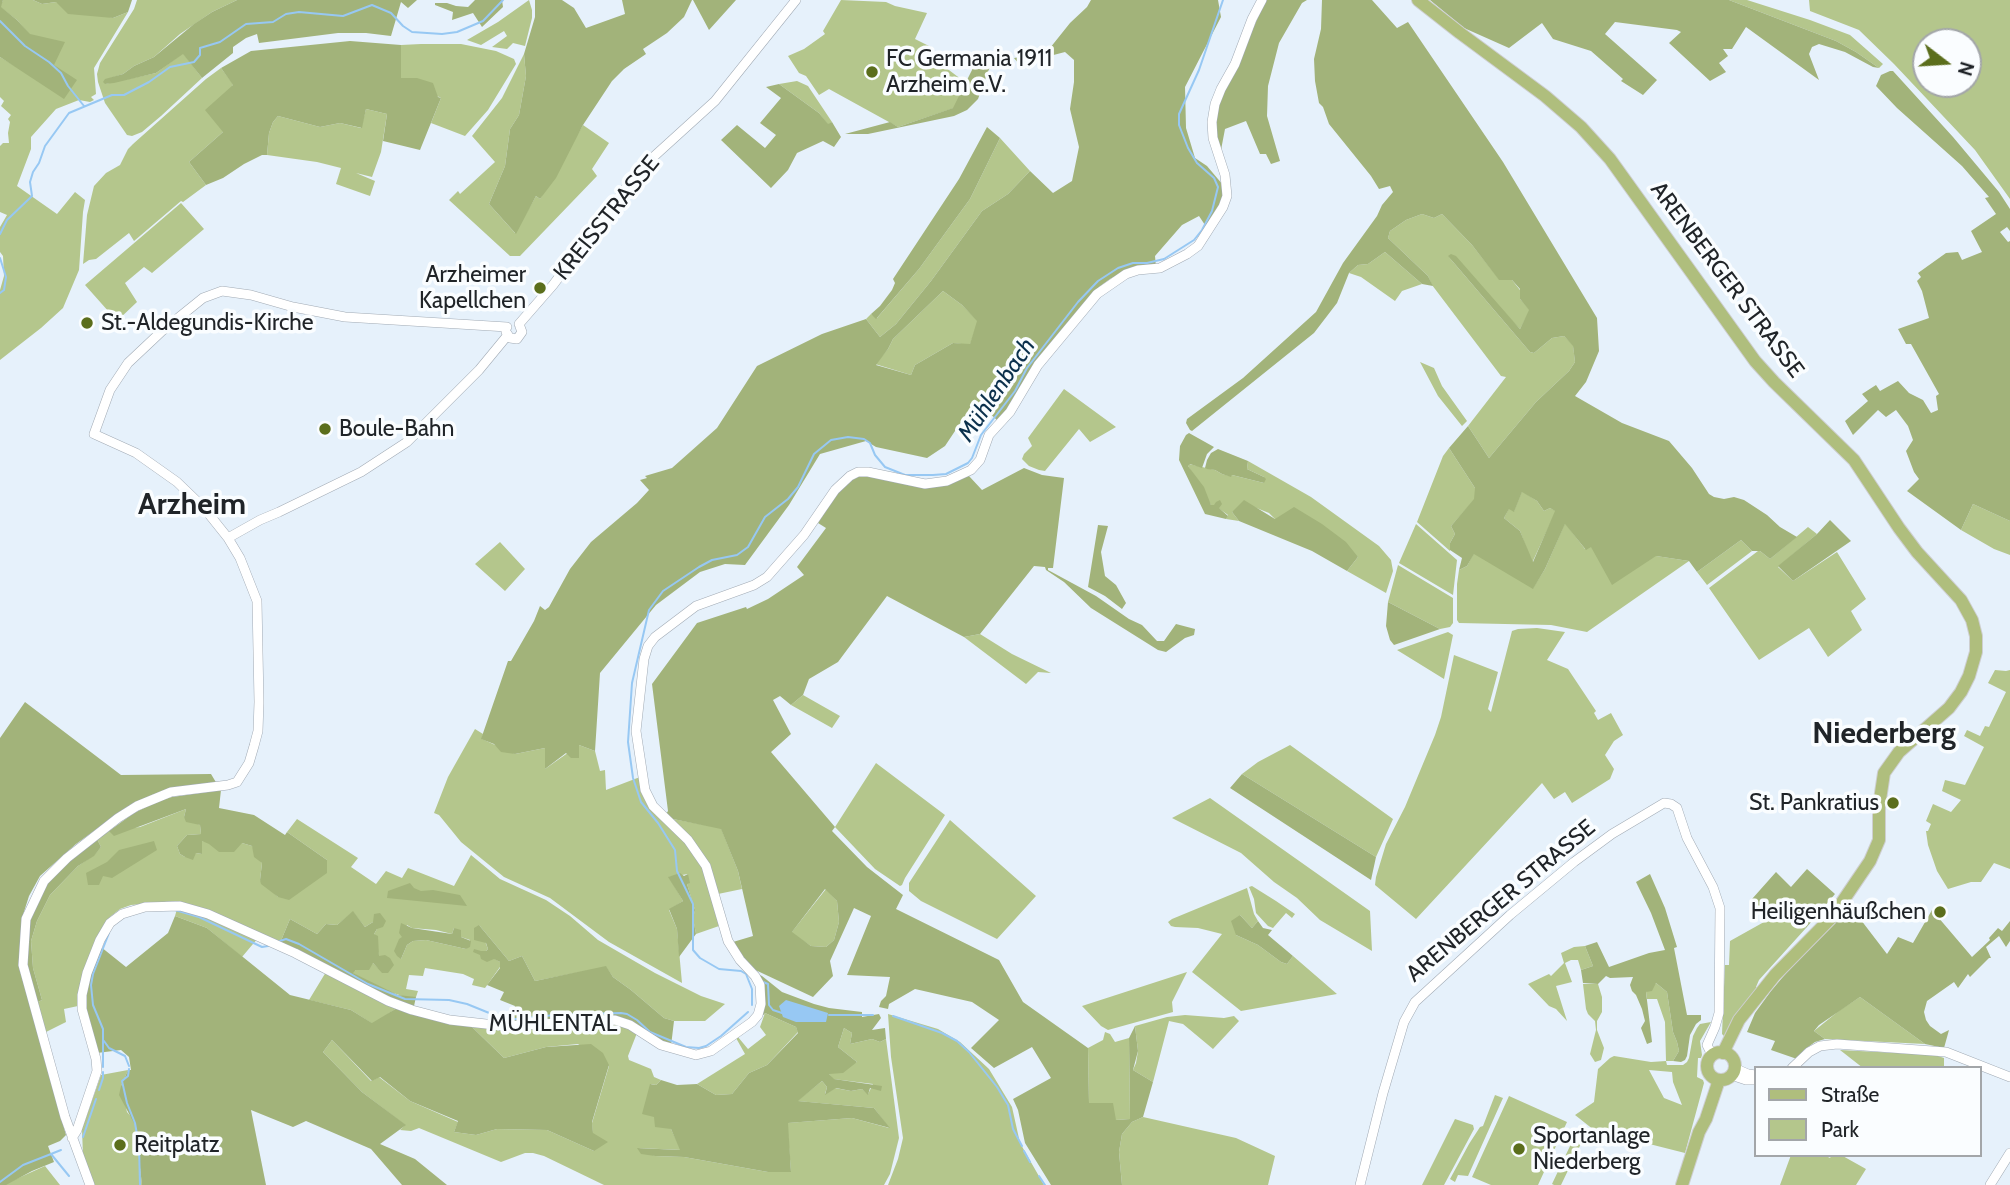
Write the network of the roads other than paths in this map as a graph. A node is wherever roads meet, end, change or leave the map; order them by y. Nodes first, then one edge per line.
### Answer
1 (796, 0) edge
2 (1262, 0) edge
3 (1418, 0) edge
4 (519, 324) junction
5 (507, 331) junction
6 (228, 538) junction
7 (1723, 1066) junction
8 (1794, 1066) edge
9 (1979, 1066) edge
10 (1982, 1067) edge
11 (1755, 1077) edge
12 (2008, 1078) edge
13 (72, 1138) junction
14 (2010, 1153) edge
15 (90, 1185) edge
16 (1360, 1185) edge
17 (1682, 1185) edge
18 (1990, 1185) edge

1 - 4 street, KREISSTRASSE
2 - 13 street, MÜHLENTAL
3 - 7 main road, ARENBERGER STRASSE
4 - 5 street
4 - 5 street, KREISSTRASSE
5 - 6 street, KREISSTRASSE
5 - 6 street
6 - 13 street
7 - 11 street
7 - 16 street, ARENBERGER STRASSE
7 - 17 main road, ARENBERGER STRASSE
8 - 9 street
10 - 12 street
13 - 15 street
14 - 18 street

